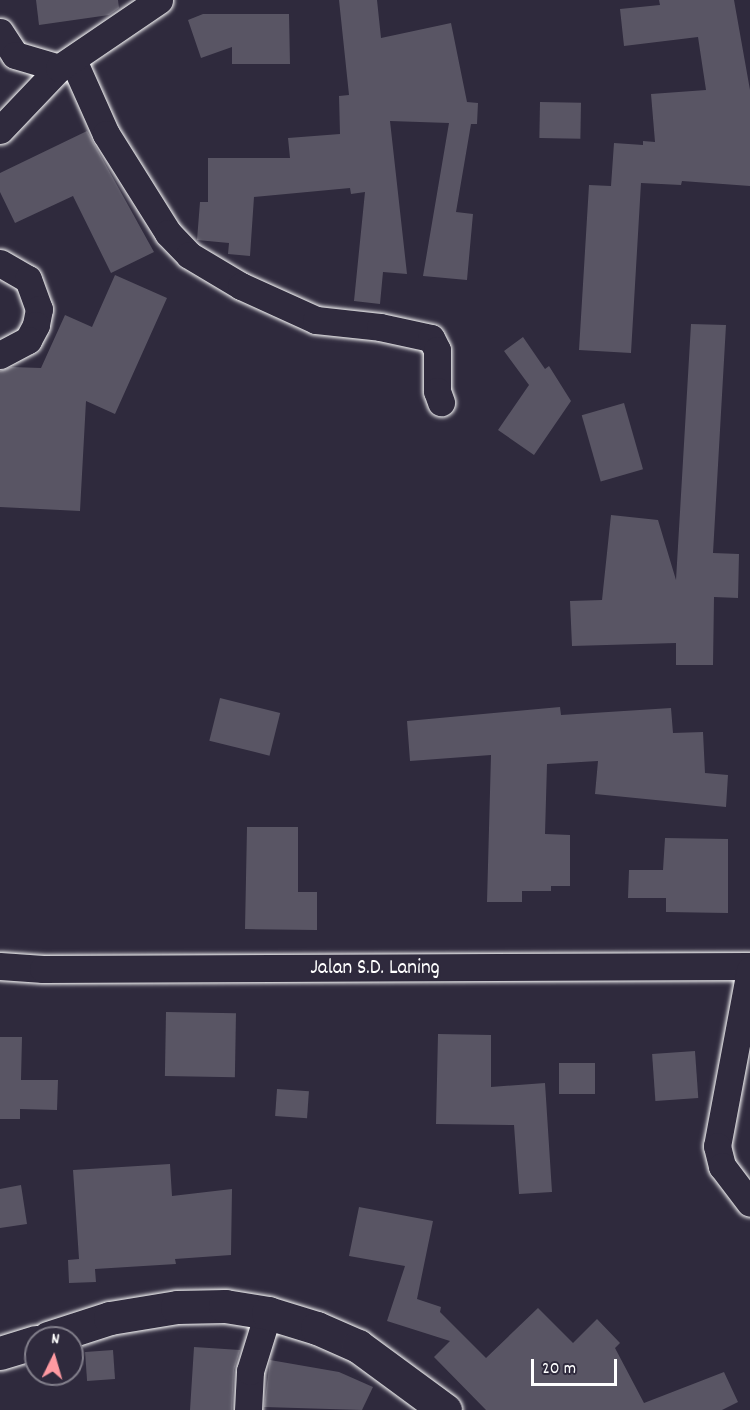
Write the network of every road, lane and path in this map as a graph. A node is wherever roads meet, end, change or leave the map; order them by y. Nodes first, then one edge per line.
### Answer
1 (159, 0) edge
2 (0, 32) edge
3 (66, 64) junction
4 (0, 130) edge
5 (0, 263) edge
6 (0, 355) edge
7 (441, 402) dead end
8 (0, 966) edge
9 (750, 968) edge
10 (750, 1203) edge
11 (268, 1313) junction
12 (84, 1326) edge
13 (24, 1346) edge
14 (0, 1353) edge
15 (248, 1410) edge
16 (445, 1410) edge

1 - 3 street
2 - 3 street
3 - 4 street
3 - 7 street
5 - 6 street
8 - 9 street, Jalan S.D. Laning
9 - 10 street
11 - 12 street
11 - 15 street
11 - 16 street
13 - 14 street

